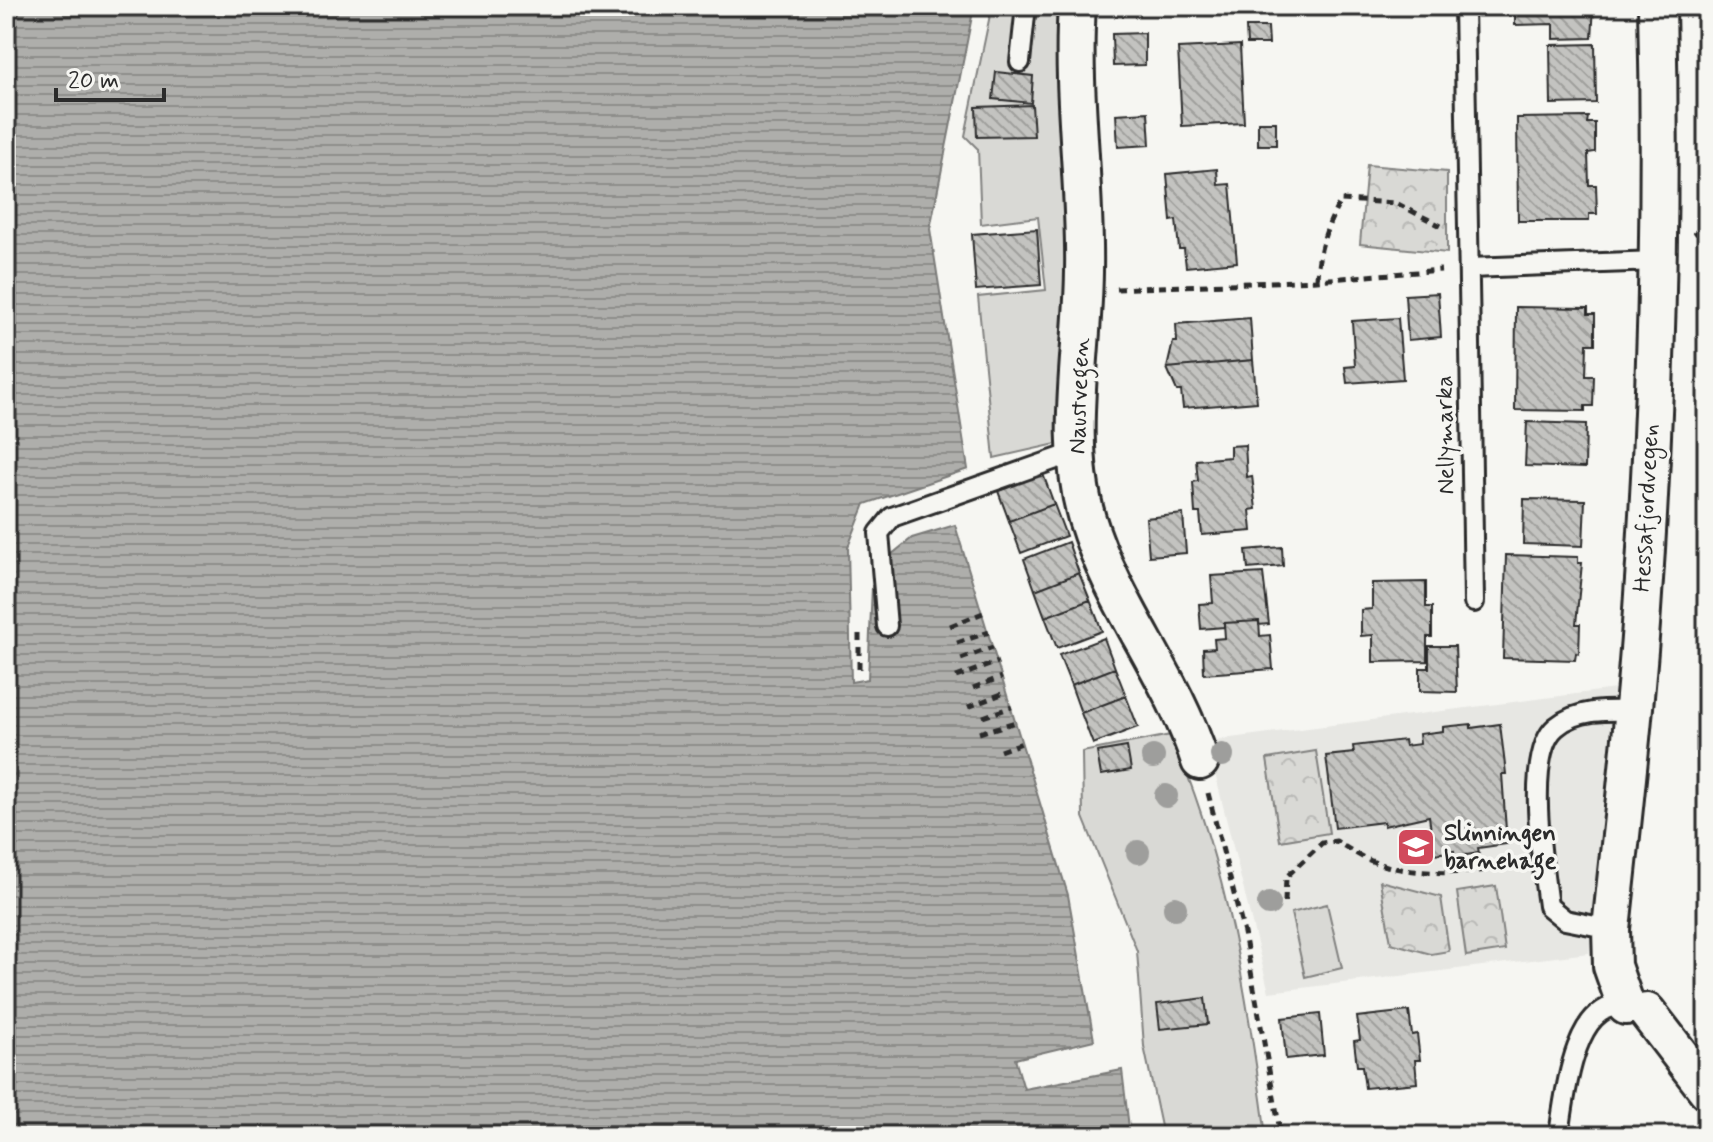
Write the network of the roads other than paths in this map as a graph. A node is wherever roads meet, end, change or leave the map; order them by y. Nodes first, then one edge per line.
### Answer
1 (1026, 6) edge
2 (1077, 6) edge
3 (1464, 6) edge
4 (1657, 6) edge
5 (1020, 62) dead end
6 (1657, 261) junction
7 (1470, 268) junction
8 (1076, 452) junction
9 (1474, 602) dead end
10 (887, 626) dead end
11 (1633, 711) junction
12 (1200, 761) road end
13 (1611, 929) junction
14 (1636, 1009) junction
15 (1707, 1090) edge
16 (1559, 1136) edge

1 - 5 lane
2 - 8 street, Naustvegen
3 - 7 lane, Nellymarka
4 - 6 street, Hessafjordvegen
6 - 7 lane
6 - 11 street, Hessafjordvegen
7 - 9 lane, Nellymarka
8 - 10 lane
8 - 12 street, Naustvegen
11 - 13 street, Hessafjordvegen
11 - 13 lane
13 - 14 street, Hessafjordvegen
14 - 15 street, Hessafjordvegen
14 - 16 lane

